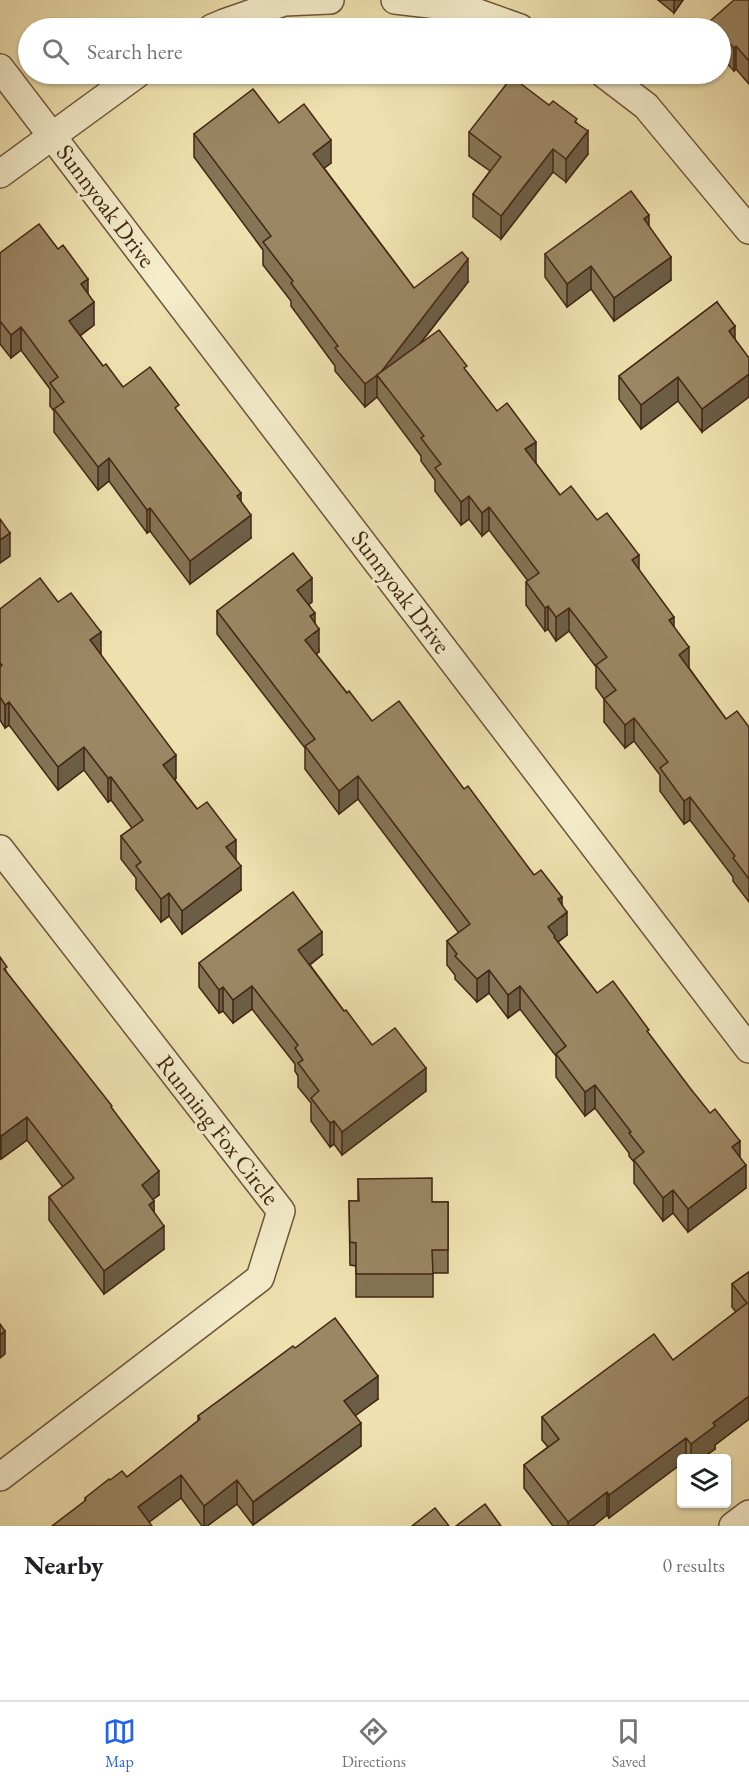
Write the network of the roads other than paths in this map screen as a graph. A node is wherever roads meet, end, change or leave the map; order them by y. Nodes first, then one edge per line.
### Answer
1 (330, 0) edge
2 (395, 0) edge
3 (236, 18) edge
4 (492, 18) edge
5 (0, 68) edge
6 (123, 84) edge
7 (617, 84) edge
8 (52, 135) junction
9 (0, 174) edge
10 (749, 231) edge
11 (0, 849) edge
12 (749, 1049) edge
13 (0, 1477) edge
14 (749, 1514) edge
15 (733, 1526) edge

1 - 3 street
2 - 4 street
5 - 8 street, Sunnyoak Drive
6 - 8 street, Sunnyoak Drive
7 - 10 street
8 - 9 street, Sunnyoak Drive
8 - 12 street, Sunnyoak Drive
11 - 13 street, Running Fox Circle
14 - 15 street

